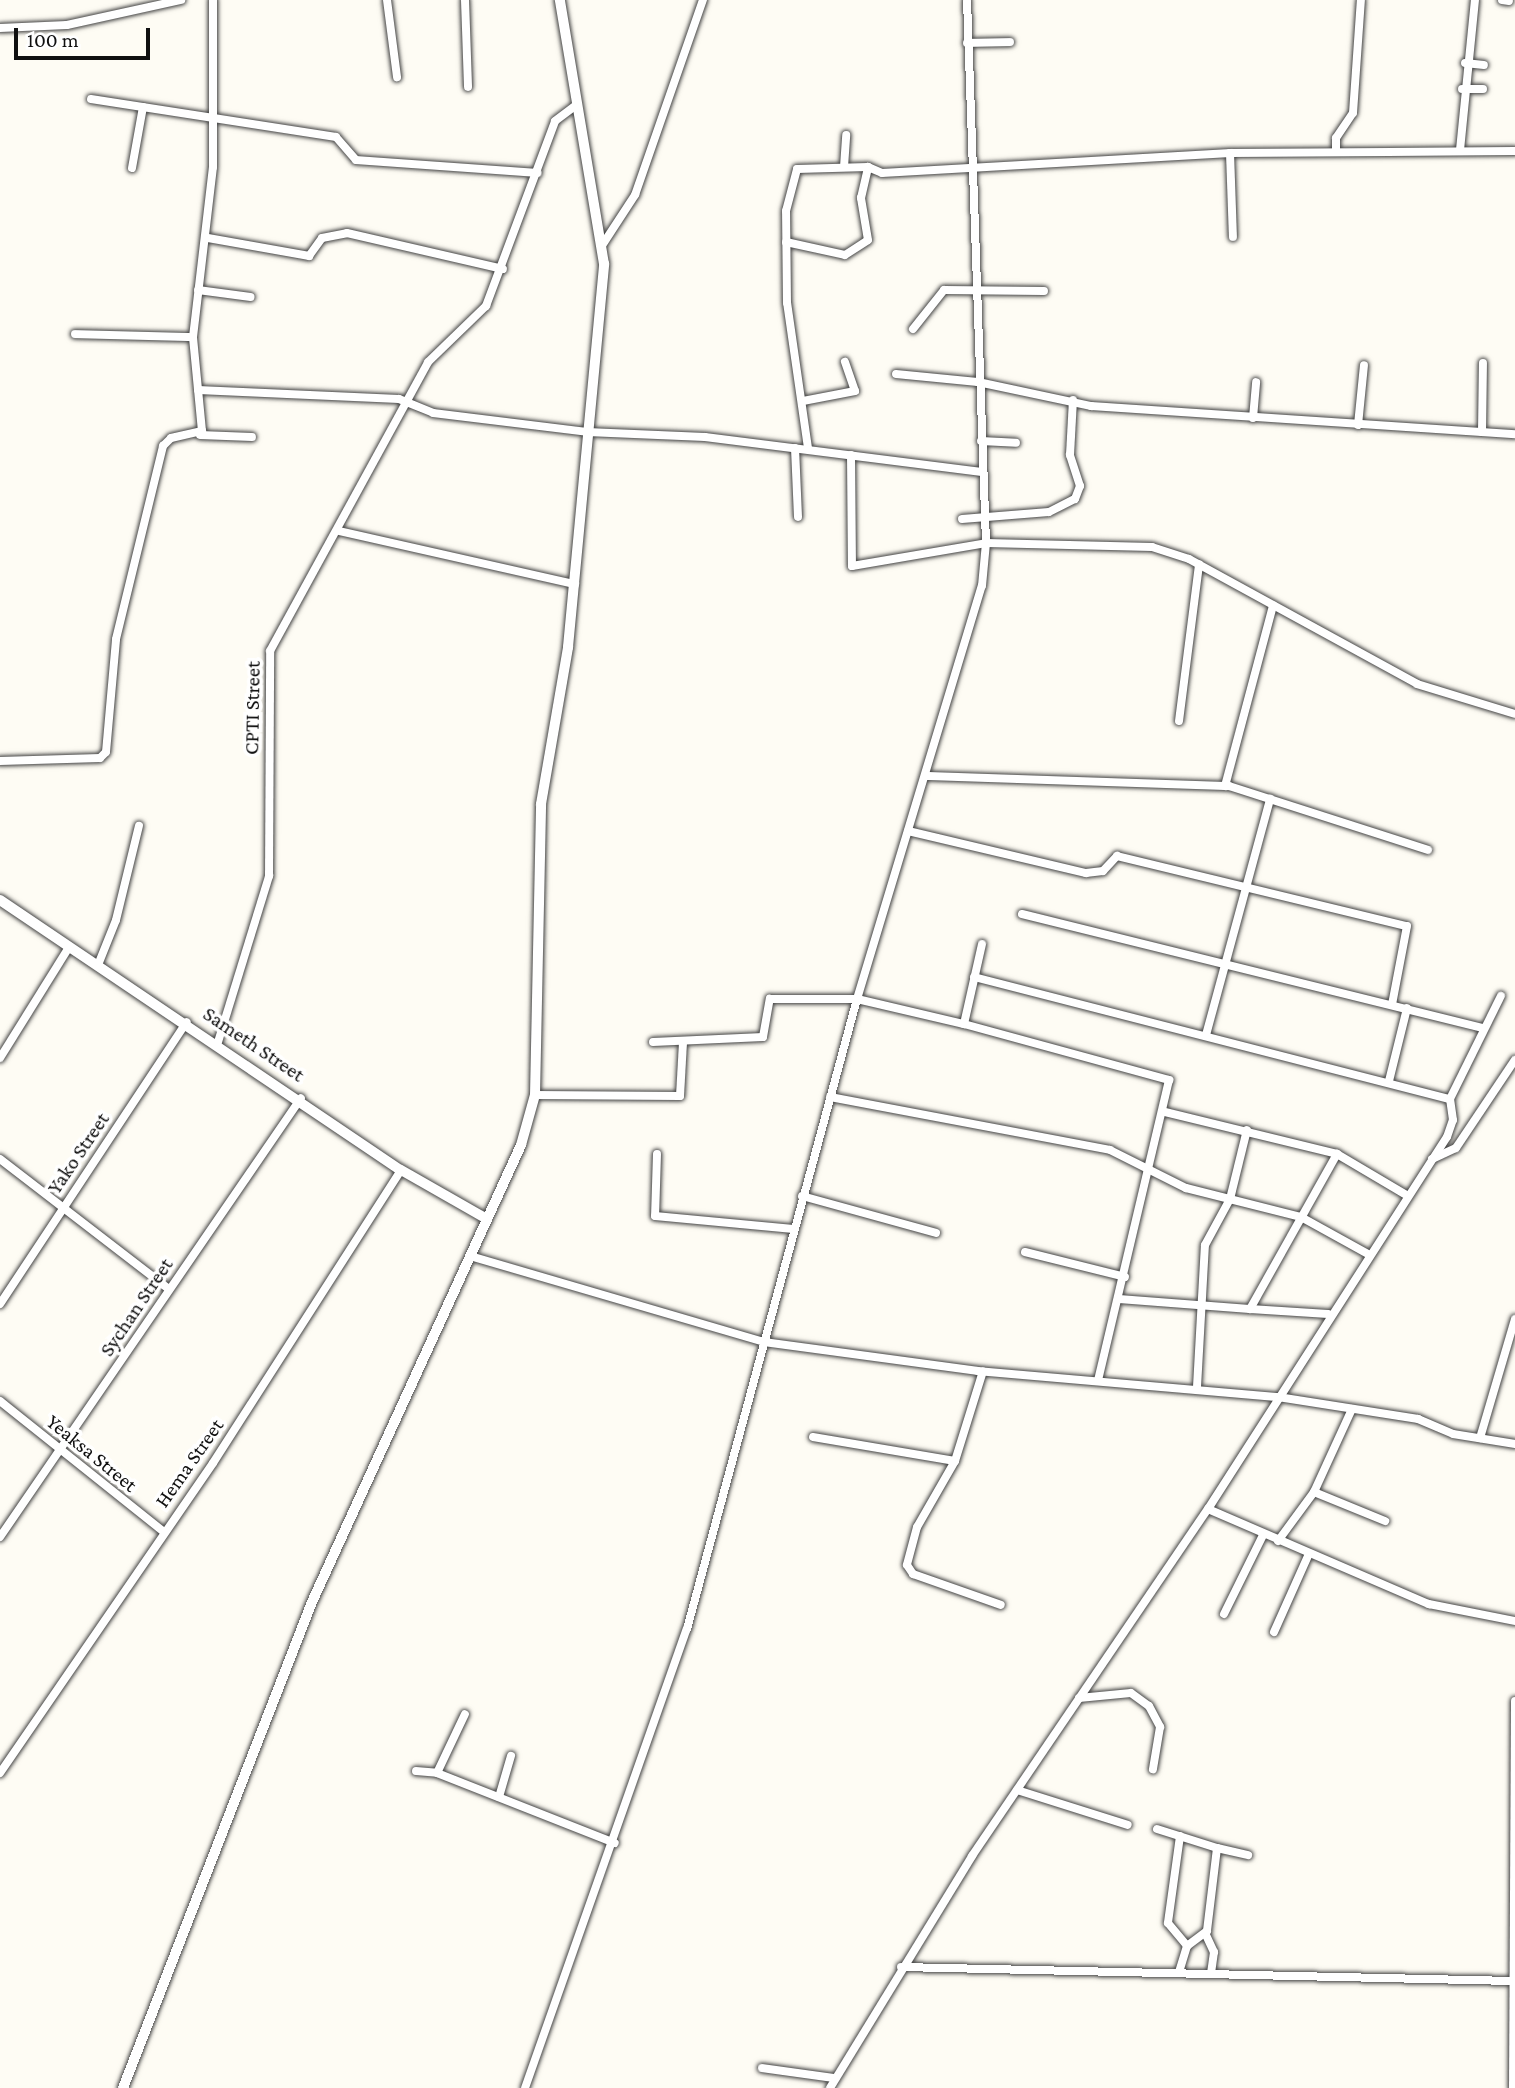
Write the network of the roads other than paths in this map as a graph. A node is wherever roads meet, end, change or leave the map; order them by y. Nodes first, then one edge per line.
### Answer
1 (181, 0) edge
2 (213, 0) edge
3 (387, 0) edge
4 (465, 0) edge
5 (560, 0) edge
6 (703, 0) edge
7 (967, 0) edge
8 (1361, 0) edge
9 (1475, 0) edge
10 (0, 28) edge
11 (1010, 42) dead end
12 (967, 43) junction
13 (1465, 63) junction
14 (1485, 65) dead end
15 (397, 77) dead end
16 (468, 87) dead end
17 (1462, 89) junction
18 (1483, 89) dead end
19 (91, 99) dead end
20 (575, 106) junction
21 (143, 107) junction
22 (214, 118) junction
23 (846, 135) dead end
24 (1460, 150) junction
25 (1515, 151) edge
26 (1336, 152) junction
27 (1230, 153) junction
28 (970, 165) junction
29 (844, 167) junction
30 (868, 167) junction
31 (132, 168) dead end
32 (538, 173) junction
33 (208, 237) junction
34 (1233, 237) dead end
35 (786, 242) junction
36 (603, 244) junction
37 (503, 268) junction
38 (974, 289) junction
39 (198, 290) junction
40 (1044, 291) dead end
41 (251, 297) dead end
42 (913, 329) dead end
43 (75, 334) dead end
44 (193, 337) junction
45 (845, 362) dead end
46 (1483, 363) dead end
47 (1364, 365) dead end
48 (896, 373) dead end
49 (978, 382) junction
50 (1256, 382) dead end
51 (198, 390) junction
52 (1073, 400) junction
53 (803, 401) junction
54 (410, 403) junction
55 (1253, 418) junction
56 (1358, 425) junction
57 (587, 432) junction
58 (1482, 432) junction
59 (1515, 434) edge
60 (200, 435) junction
61 (253, 438) dead end
62 (981, 441) junction
63 (1016, 443) dead end
64 (795, 448) junction
65 (808, 448) junction
66 (851, 455) junction
67 (982, 472) junction
68 (798, 517) dead end
69 (985, 517) junction
70 (962, 519) dead end
71 (339, 531) junction
72 (986, 543) junction
73 (1199, 564) junction
74 (575, 584) junction
75 (1273, 605) junction
76 (1515, 715) edge
77 (1179, 721) dead end
78 (0, 761) edge
79 (925, 776) junction
80 (1225, 786) junction
81 (1270, 799) junction
82 (139, 826) dead end
83 (908, 831) junction
84 (1428, 850) dead end
85 (1247, 885) junction
86 (0, 900) edge
87 (1022, 914) dead end
88 (982, 944) dead end
89 (69, 947) junction
90 (1223, 964) junction
91 (98, 965) junction
92 (974, 977) junction
93 (1501, 996) dead end
94 (857, 999) junction
95 (1392, 1005) junction
96 (1407, 1008) junction
97 (187, 1022) junction
98 (964, 1024) junction
99 (1484, 1028) junction
100 (1206, 1035) junction
101 (653, 1041) dead end
102 (218, 1042) junction
103 (683, 1042) junction
104 (0, 1058) edge
105 (1515, 1060) edge
106 (1389, 1082) junction
107 (535, 1095) junction
108 (830, 1097) junction
109 (301, 1098) junction
110 (1450, 1099) junction
111 (1165, 1112) junction
112 (1247, 1130) junction
113 (657, 1154) dead end
114 (1337, 1154) junction
115 (0, 1159) edge
116 (1432, 1159) junction
117 (401, 1170) junction
118 (1151, 1170) junction
119 (802, 1196) junction
120 (1408, 1196) junction
121 (1230, 1199) junction
122 (62, 1207) junction
123 (1301, 1217) junction
124 (487, 1219) junction
125 (793, 1229) junction
126 (936, 1233) dead end
127 (1025, 1252) dead end
128 (1368, 1254) junction
129 (470, 1256) junction
130 (1125, 1277) junction
131 (170, 1289) junction
132 (1119, 1299) junction
133 (0, 1304) edge
134 (1202, 1305) junction
135 (1250, 1309) junction
136 (1328, 1314) junction
137 (1515, 1319) edge
138 (764, 1342) junction
139 (983, 1371) junction
140 (1098, 1380) junction
141 (1197, 1387) junction
142 (1278, 1398) junction
143 (0, 1401) edge
144 (1353, 1409) junction
145 (813, 1437) dead end
146 (1480, 1438) junction
147 (1515, 1444) edge
148 (60, 1450) junction
149 (955, 1461) junction
150 (1314, 1492) junction
151 (1208, 1509) junction
152 (1385, 1521) dead end
153 (163, 1531) junction
154 (1263, 1535) junction
155 (0, 1537) edge
156 (1278, 1541) junction
157 (1308, 1556) junction
158 (1001, 1605) dead end
159 (1224, 1614) dead end
160 (1515, 1621) edge
161 (1274, 1632) dead end
162 (1079, 1698) junction
163 (1515, 1701) edge
164 (465, 1714) dead end
165 (511, 1756) dead end
166 (1153, 1769) dead end
167 (416, 1771) dead end
168 (0, 1773) edge
169 (437, 1773) junction
170 (1017, 1790) junction
171 (499, 1797) junction
172 (1128, 1825) dead end
173 (1157, 1829) dead end
174 (1180, 1836) junction
175 (615, 1843) junction
176 (1217, 1848) junction
177 (1248, 1855) dead end
178 (1206, 1935) junction
179 (1187, 1946) junction
180 (901, 1967) junction
181 (1179, 1973) junction
182 (1211, 1973) junction
183 (1513, 1981) edge
184 (762, 2068) dead end
185 (833, 2078) junction
186 (123, 2088) edge
187 (525, 2088) edge
188 (830, 2088) edge
189 (1513, 2088) edge

1 - 10 street
2 - 22 street
3 - 15 street
4 - 16 street
5 - 20 street
6 - 36 street
7 - 12 street
8 - 26 street
9 - 13 street
11 - 12 street
12 - 28 street
13 - 14 street
13 - 17 street
17 - 18 street
17 - 24 street
19 - 21 street
20 - 32 street, CPTI Street
20 - 36 street
21 - 22 street
21 - 31 street
22 - 32 street
22 - 33 street
23 - 29 street
24 - 25 street
24 - 26 street
26 - 27 street
27 - 28 street
27 - 34 street
28 - 30 street
28 - 38 street
29 - 30 street
29 - 35 street
30 - 35 street
32 - 37 street, CPTI Street
33 - 37 street
33 - 39 street
35 - 53 street
36 - 57 street
37 - 54 street, CPTI Street
38 - 40 street
38 - 42 street
38 - 49 street
39 - 41 street
39 - 44 street
43 - 44 street
44 - 51 street
45 - 53 street
46 - 58 street
47 - 56 street
48 - 49 street
49 - 52 street
49 - 62 street
50 - 55 street
51 - 54 street
51 - 60 street
52 - 55 street
52 - 69 street
53 - 65 street
54 - 57 street
54 - 71 street, CPTI Street
55 - 56 street
56 - 58 street
57 - 64 street
57 - 74 street
58 - 59 street
60 - 61 street
60 - 78 street
62 - 63 street
62 - 67 street
64 - 65 street
64 - 68 street
65 - 66 street
66 - 67 street
66 - 72 street
67 - 69 street
69 - 70 street
69 - 72 street
71 - 74 street
71 - 102 street, CPTI Street
72 - 73 street
72 - 79 street
73 - 75 street
73 - 77 street
74 - 107 street
75 - 76 street
75 - 80 street
79 - 80 street
79 - 83 street
80 - 81 street
81 - 84 street
81 - 85 street
82 - 91 street
83 - 85 street
83 - 94 street
85 - 90 street
85 - 95 street
86 - 89 street, Sameth Street
87 - 90 street
88 - 92 street
89 - 91 street, Sameth Street
89 - 104 street
90 - 95 street
90 - 100 street
91 - 97 street, Sameth Street
92 - 98 street
92 - 100 street
93 - 99 street
94 - 98 street
94 - 103 street
94 - 108 street
95 - 96 street
96 - 99 street
96 - 106 street
97 - 102 street, Sameth Street
97 - 122 street, Yako Street
98 - 111 street
99 - 110 street
100 - 106 street
101 - 103 street
102 - 109 street, Sameth Street
103 - 107 street
105 - 116 street
106 - 110 street
107 - 124 street
108 - 118 street
108 - 119 street
109 - 117 street, Sameth Street
109 - 131 street, Sychan Street
110 - 116 street
111 - 112 street
111 - 118 street
112 - 114 street
112 - 121 street
113 - 125 street
114 - 120 street
114 - 123 street
115 - 122 street
116 - 120 street
117 - 124 street, Sameth Street
117 - 153 street, Hema Street
118 - 121 street
118 - 130 street
119 - 125 street
119 - 126 street
120 - 128 street
121 - 123 street
121 - 134 street
122 - 131 street
122 - 133 street, Yako Street
123 - 128 street
123 - 135 street
124 - 129 street
125 - 138 street
127 - 130 street
128 - 136 street
129 - 138 street
129 - 186 street
130 - 132 street
131 - 148 street, Sychan Street
132 - 134 street
132 - 140 street
134 - 135 street
134 - 141 street
135 - 136 street
136 - 142 street
137 - 146 street
138 - 139 street
138 - 175 street
139 - 140 street
139 - 149 street
140 - 141 street
141 - 142 street
142 - 144 street
142 - 151 street
143 - 148 street, Yeaksa Street
144 - 146 street
144 - 150 street
145 - 149 street
146 - 147 street
148 - 153 street, Yeaksa Street
148 - 155 street, Sychan Street
149 - 158 street
150 - 152 street
150 - 156 street
151 - 154 street
151 - 162 street
153 - 168 street, Hema Street
154 - 156 street
154 - 159 street
156 - 157 street
157 - 160 street
157 - 161 street
162 - 166 street
162 - 170 street
163 - 183 street
164 - 169 street
165 - 171 street
167 - 169 street
169 - 171 street
170 - 172 street
170 - 180 street
171 - 175 street
173 - 174 street
174 - 176 street
174 - 179 street
175 - 187 street
176 - 177 street
176 - 178 street
178 - 179 street
178 - 182 street
179 - 181 street
180 - 181 street
180 - 185 street
181 - 182 street
182 - 183 street
183 - 189 street
184 - 185 street
185 - 188 street

